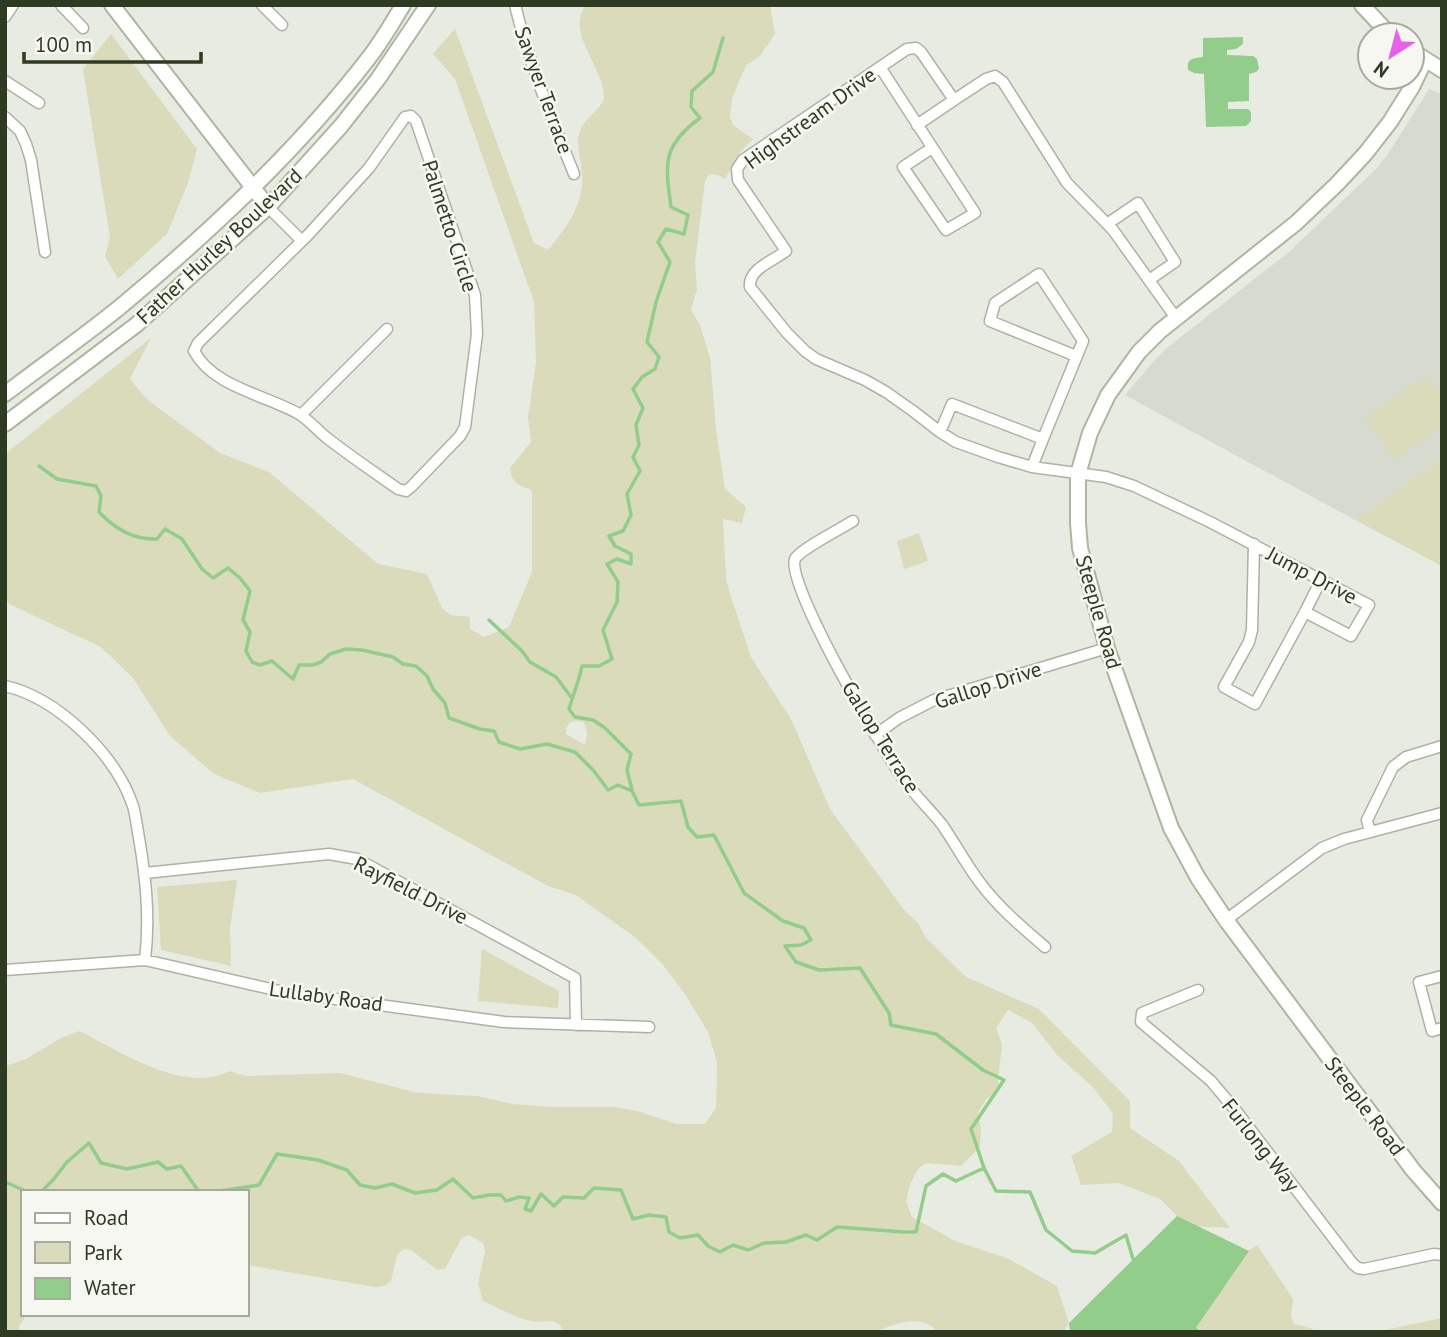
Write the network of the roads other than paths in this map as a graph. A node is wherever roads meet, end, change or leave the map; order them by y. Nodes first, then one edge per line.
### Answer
1 (13, 5) edge
2 (61, 5) edge
3 (112, 5) edge
4 (262, 5) edge
5 (403, 5) edge
6 (428, 5) edge
7 (515, 5) edge
8 (1362, 5) edge
9 (5, 16) edge
10 (1377, 21) edge
11 (282, 25) dead end
12 (83, 28) dead end
13 (1426, 61) edge
14 (880, 67) junction
15 (1442, 71) edge
16 (5, 81) edge
17 (1409, 91) edge
18 (954, 100) junction
19 (39, 103) dead end
20 (5, 117) edge
21 (917, 125) junction
22 (932, 148) junction
23 (574, 174) dead end
24 (253, 188) junction
25 (268, 207) junction
26 (1107, 224) junction
27 (302, 241) junction
28 (45, 252) dead end
29 (1149, 280) junction
30 (1176, 318) junction
31 (387, 329) dead end
32 (1076, 356) junction
33 (5, 394) edge
34 (301, 415) junction
35 (5, 424) edge
36 (940, 432) junction
37 (1043, 439) junction
38 (1032, 467) junction
39 (1078, 474) junction
40 (853, 521) dead end
41 (1254, 544) junction
42 (1321, 580) junction
43 (1305, 612) junction
44 (1107, 648) junction
45 (5, 686) edge
46 (875, 735) junction
47 (1442, 746) edge
48 (1442, 813) edge
49 (1370, 832) junction
50 (145, 873) junction
51 (1226, 920) junction
52 (1045, 947) dead end
53 (145, 960) junction
54 (5, 970) edge
55 (1442, 976) edge
56 (1198, 990) dead end
57 (576, 1025) junction
58 (649, 1027) dead end
59 (1442, 1028) edge
60 (1442, 1203) edge
61 (1442, 1255) edge

1 - 9 street
2 - 12 street
3 - 24 street
4 - 11 street
5 - 24 street, Father Hurley Boulevard
6 - 25 street, Father Hurley Boulevard
7 - 23 street, Sawyer Terrace
8 - 10 street
13 - 15 street
14 - 18 street, Highstream Drive
14 - 21 street
14 - 36 street, Highstream Drive
16 - 19 street
17 - 30 street, Steeple Road
18 - 21 street
18 - 26 street
20 - 28 street
21 - 22 street
22 - 22 street
24 - 25 street
24 - 33 street, Father Hurley Boulevard
25 - 27 street
25 - 35 street, Father Hurley Boulevard
26 - 29 street
26 - 29 street
27 - 34 street, Palmetto Circle
27 - 34 street, Palmetto Circle
29 - 30 street
30 - 39 street, Steeple Road
31 - 34 street
32 - 32 street
32 - 37 street
36 - 37 street
36 - 38 street, Highstream Drive
37 - 38 street
38 - 39 street, Highstream Drive
39 - 41 street, Jump Drive
39 - 44 street, Steeple Road
40 - 46 street, Gallop Terrace
41 - 42 street, Jump Drive
41 - 43 street, Jump Drive
42 - 43 street
42 - 43 street, Jump Drive
44 - 46 street, Gallop Drive
44 - 51 street, Steeple Road
45 - 50 street
46 - 52 street, Gallop Terrace
47 - 49 street
48 - 49 street
49 - 51 street
50 - 53 street
50 - 57 street, Rayfield Drive
51 - 60 street, Steeple Road
53 - 54 street, Lullaby Road
53 - 57 street, Lullaby Road
55 - 59 street
56 - 61 street, Furlong Way
57 - 58 street, Lullaby Road

